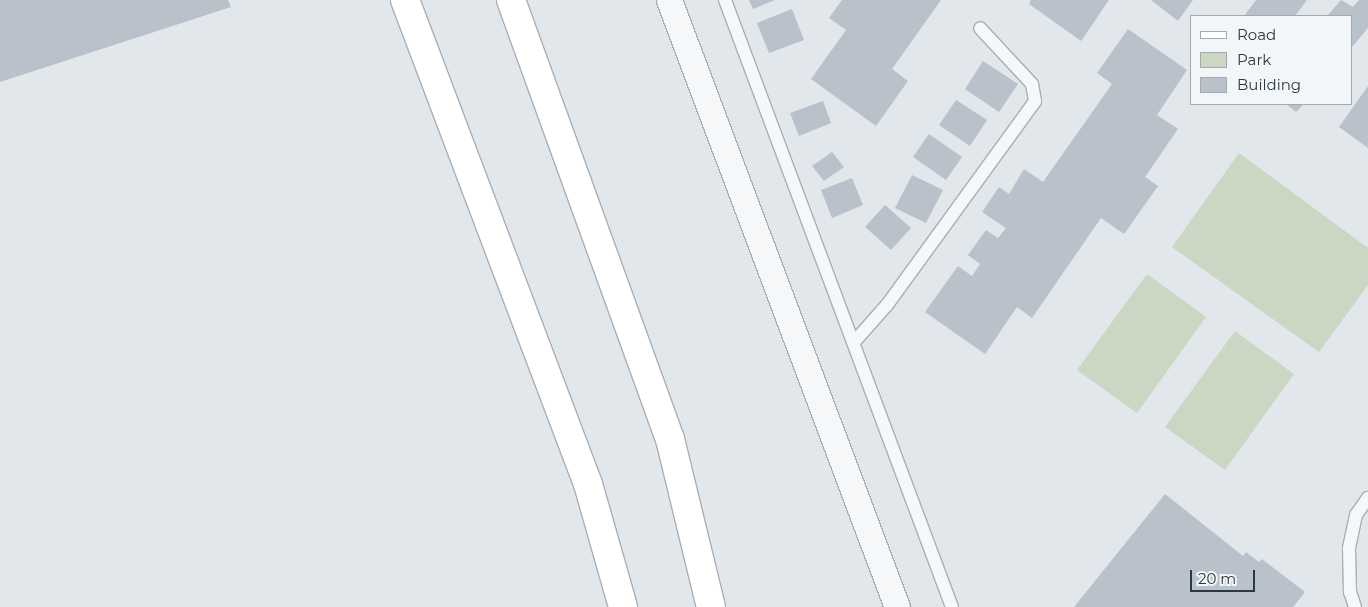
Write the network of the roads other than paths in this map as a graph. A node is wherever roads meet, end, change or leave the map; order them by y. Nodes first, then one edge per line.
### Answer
1 (405, 0) edge
2 (511, 0) edge
3 (669, 0) edge
4 (725, 0) edge
5 (980, 28) dead end
6 (854, 341) junction
7 (1368, 498) edge
8 (623, 607) edge
9 (711, 607) edge
10 (897, 607) edge
11 (952, 607) edge
12 (1354, 607) edge

1 - 8 main road
2 - 9 main road
3 - 10 street
4 - 6 lane
5 - 6 lane
6 - 11 lane
7 - 12 lane

